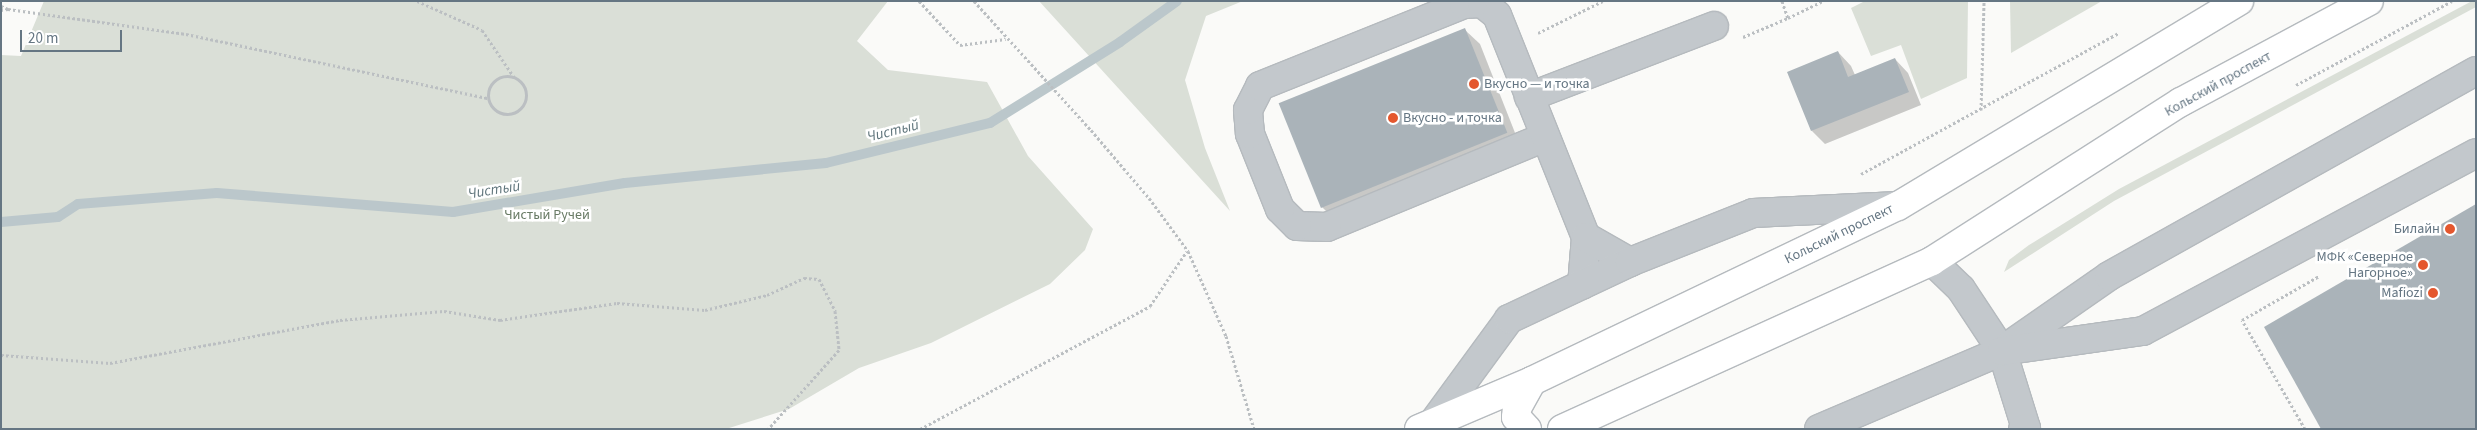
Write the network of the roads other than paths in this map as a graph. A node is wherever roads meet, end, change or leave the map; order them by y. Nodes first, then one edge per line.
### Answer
1 (2239, 1) edge
2 (2369, 1) edge
3 (1714, 26) dead end
4 (2476, 72) edge
5 (1529, 97) junction
6 (1545, 137) junction
7 (2476, 153) edge
8 (1898, 206) junction
9 (1586, 236) junction
10 (1932, 261) junction
11 (1630, 262) junction
12 (1582, 285) junction
13 (2002, 351) junction
14 (1532, 381) junction
15 (1426, 426) edge
16 (2025, 428) edge
17 (1527, 429) edge
18 (1562, 429) edge
19 (1818, 429) edge

1 - 8 main road, Кольский проспект
2 - 10 main road, Кольский проспект
3 - 5 lane
4 - 13 lane
5 - 6 lane
5 - 6 lane
6 - 9 lane
7 - 13 lane
8 - 11 lane
8 - 14 main road, Кольский проспект
9 - 11 lane
9 - 12 lane
10 - 13 lane
10 - 18 main road, Кольский проспект
11 - 12 lane
12 - 15 lane
13 - 16 lane
13 - 19 lane
14 - 15 main road, Кольский проспект
14 - 17 main road

